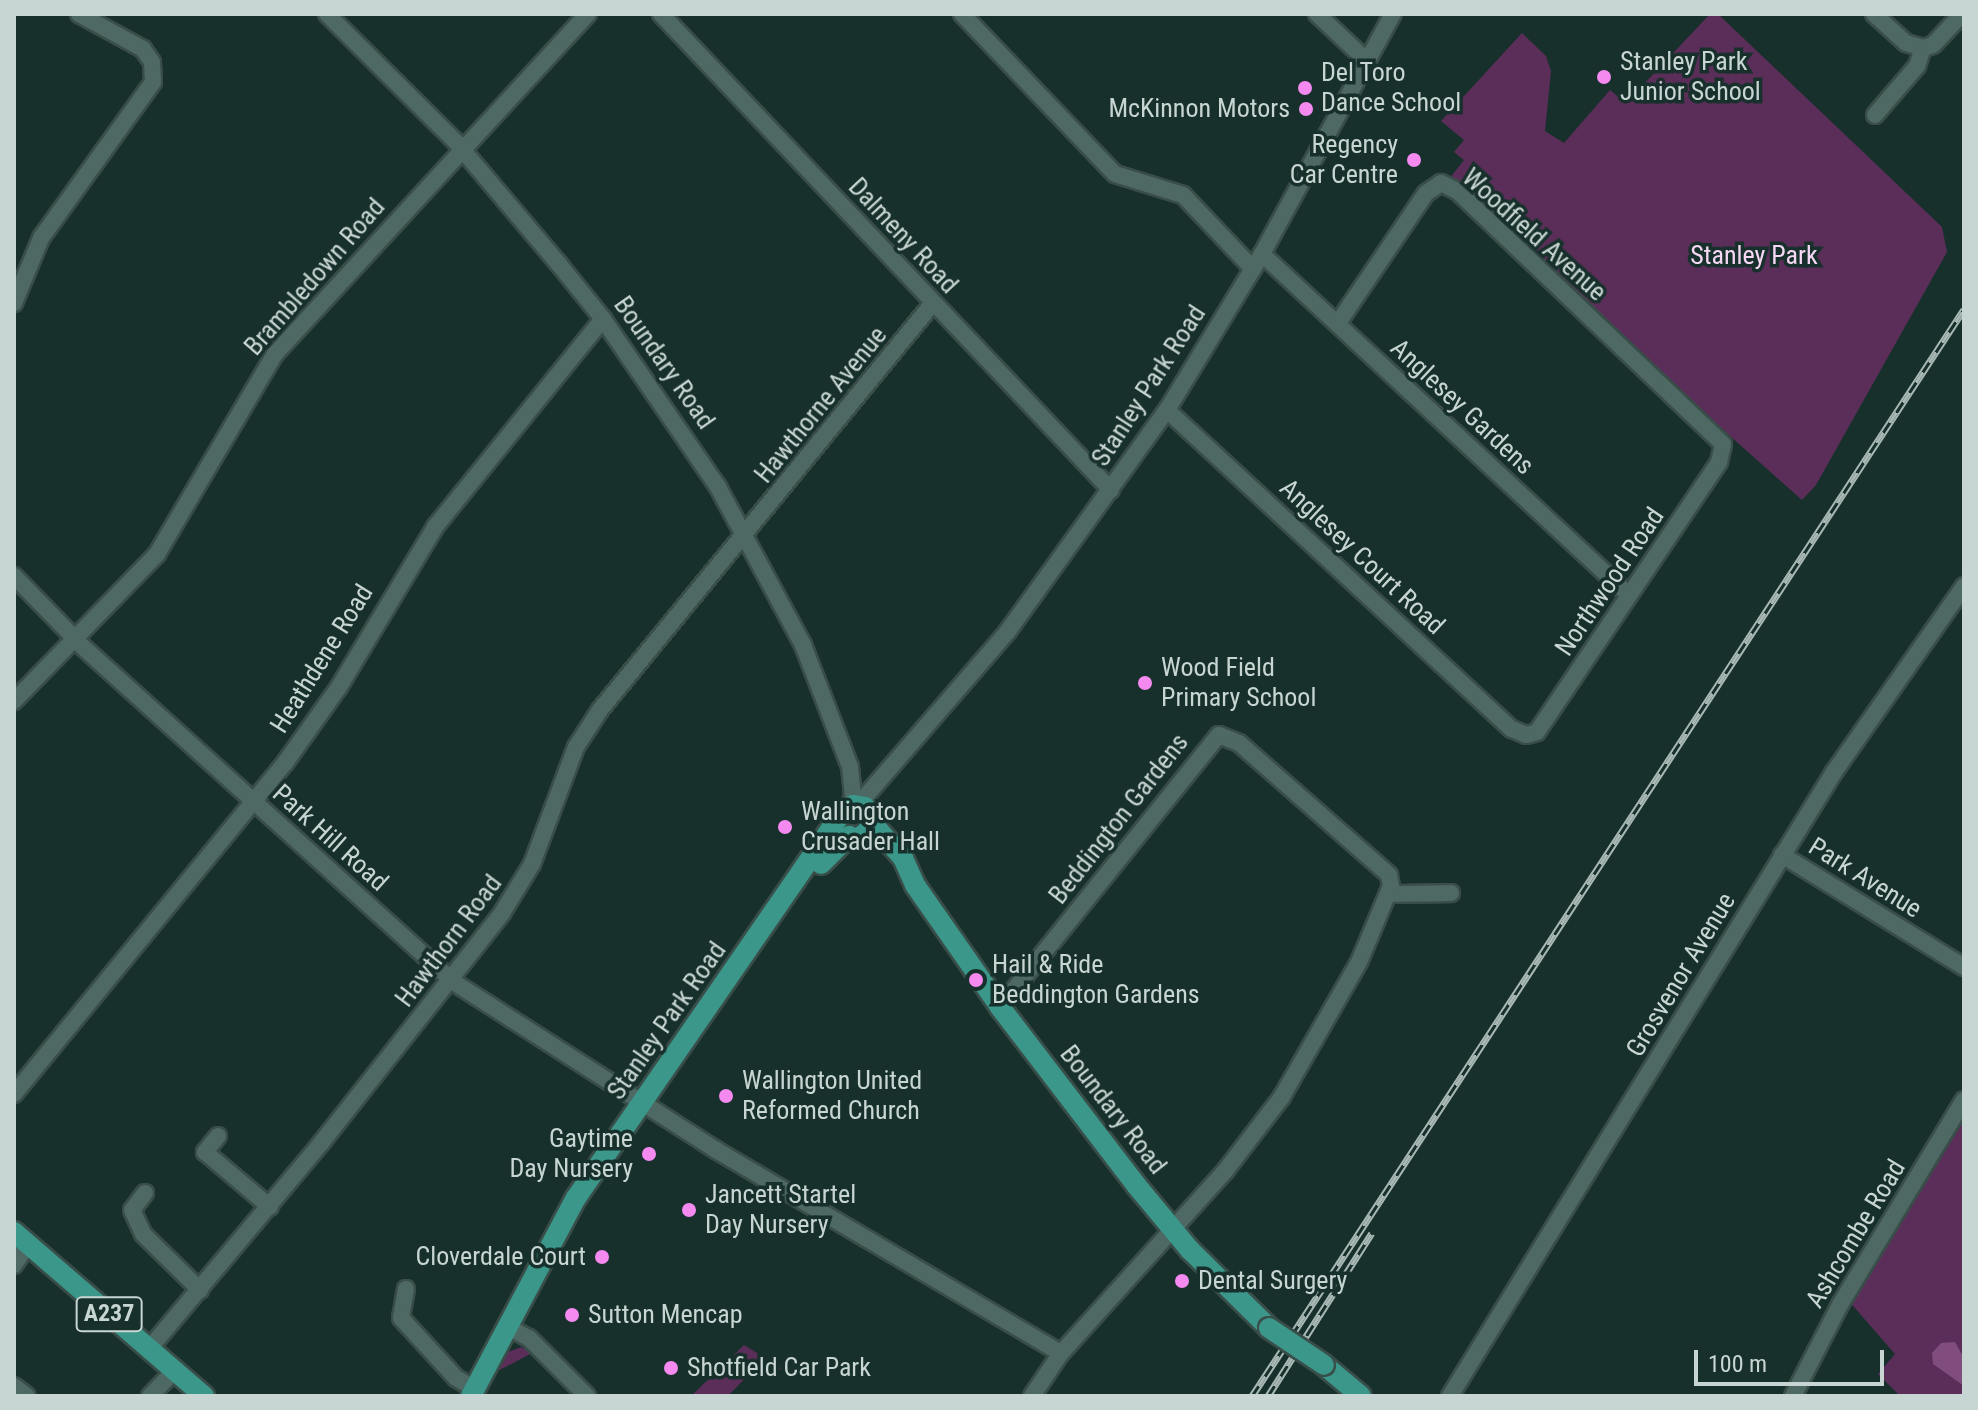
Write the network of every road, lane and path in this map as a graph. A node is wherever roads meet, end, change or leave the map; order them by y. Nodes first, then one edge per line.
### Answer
1 (79, 14) edge
2 (327, 14) edge
3 (588, 14) edge
4 (661, 14) edge
5 (962, 14) edge
6 (1317, 14) edge
7 (1393, 14) edge
8 (1874, 14) edge
9 (1962, 14) edge
10 (1923, 48) junction
11 (1367, 61) junction
12 (1875, 115) dead end
13 (463, 150) junction
14 (1262, 254) junction
15 (1253, 269) junction
16 (14, 303) edge
17 (933, 303) junction
18 (603, 319) junction
19 (1338, 323) junction
20 (1167, 410) junction
21 (1723, 444) joint
22 (1111, 490) junction
23 (746, 536) junction
24 (14, 576) edge
25 (1964, 586) edge
26 (1629, 595) junction
27 (76, 638) junction
28 (14, 701) edge
29 (1526, 735) joint
30 (252, 800) junction
31 (857, 820) junction
32 (1782, 855) junction
33 (1451, 893) dead end
34 (1388, 894) junction
35 (1964, 967) edge
36 (452, 981) junction
37 (1000, 1007) junction
38 (14, 1094) edge
39 (1964, 1100) edge
40 (640, 1103) junction
41 (218, 1136) dead end
42 (145, 1193) dead end
43 (270, 1207) junction
44 (1173, 1230) junction
45 (21, 1238) edge
46 (14, 1265) edge
47 (406, 1289) dead end
48 (200, 1290) junction
49 (506, 1326) junction
50 (149, 1349) junction
51 (1061, 1353) junction
52 (174, 1371) junction
53 (14, 1386) edge
54 (473, 1392) edge
55 (27, 1396) edge
56 (150, 1396) edge
57 (204, 1396) edge
58 (587, 1396) edge
59 (1032, 1396) edge
60 (1361, 1396) edge
61 (1450, 1396) edge
62 (1793, 1396) edge

1 - 16 street
2 - 13 street, Boundary Road
3 - 13 street, Brambledown Road
4 - 17 street, Dalmeny Road
5 - 15 street
6 - 11 street
7 - 11 street, Stanley Park Road
8 - 10 street
9 - 10 street
10 - 12 street
11 - 14 street, Stanley Park Road
13 - 18 street, Boundary Road
13 - 27 street, Brambledown Road
14 - 15 street, Stanley Park Road
14 - 19 street, Anglesey Gardens
15 - 20 street, Stanley Park Road
17 - 22 street, Dalmeny Road
17 - 23 street, Hawthorne Avenue
18 - 23 street, Boundary Road
18 - 30 street, Heathdene Road
19 - 21 street, Woodfield Avenue
19 - 26 street, Anglesey Gardens
20 - 22 street, Stanley Park Road
20 - 29 street, Anglesey Court Road
21 - 26 street, Northwood Road
22 - 31 street, Stanley Park Road
23 - 31 street, Boundary Road
23 - 36 street, Hawthorn Road
24 - 27 street, Park Hill Road
25 - 32 street, Grosvenor Avenue
26 - 29 street, Northwood Road
27 - 28 street, Brambledown Road
27 - 30 street, Park Hill Road
30 - 36 street, Park Hill Road
30 - 38 street, Heathdene Road
31 - 37 main road, Boundary Road
31 - 40 main road, Stanley Park Road
32 - 35 street, Park Avenue
32 - 61 street, Grosvenor Avenue
33 - 34 street
34 - 37 street, Beddington Gardens
34 - 44 street
36 - 40 street, Park Hill Road
36 - 43 street, Hawthorn Road
37 - 44 main road, Boundary Road
39 - 62 street, Ashcombe Road
40 - 49 main road, Stanley Park Road
40 - 51 street, Park Hill Road
41 - 43 street
42 - 48 street
43 - 48 street, Hawthorn Road
44 - 51 street
44 - 60 main road, Boundary Road, bridge
45 - 46 street
45 - 50 main road, A237
47 - 54 street
48 - 50 street, Hawthorn Road
49 - 54 main road, Stanley Park Road
49 - 58 street
50 - 52 main road, A237
51 - 59 street
52 - 56 street
52 - 57 main road, A237
53 - 55 street

